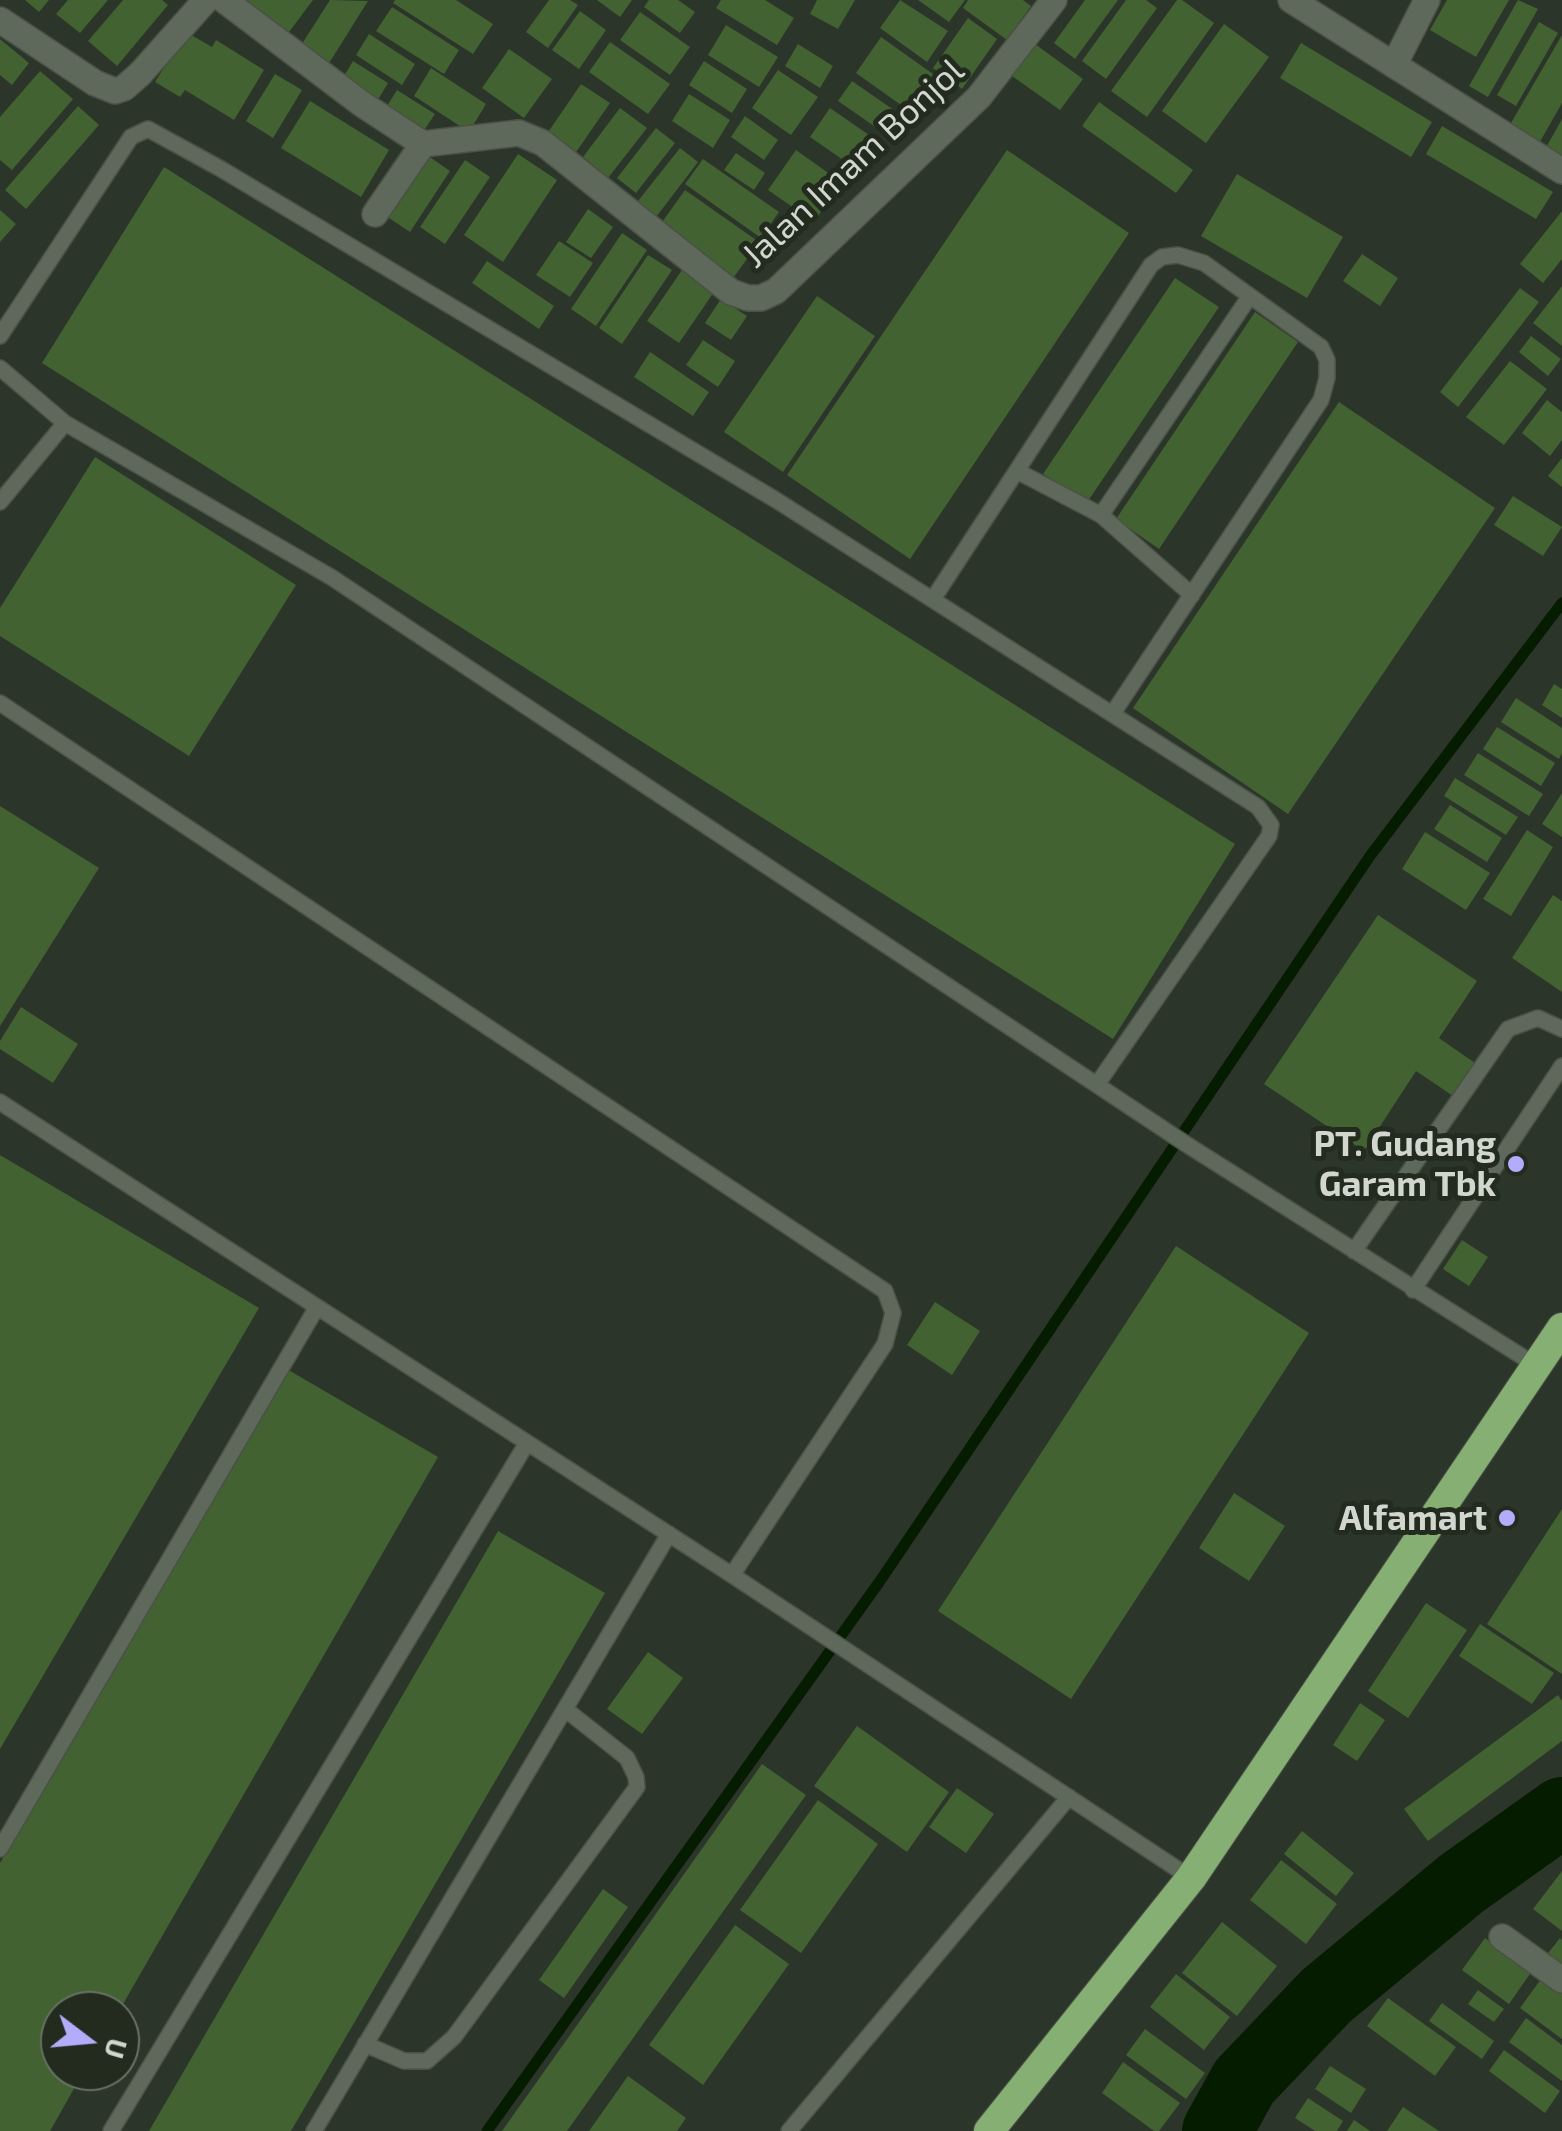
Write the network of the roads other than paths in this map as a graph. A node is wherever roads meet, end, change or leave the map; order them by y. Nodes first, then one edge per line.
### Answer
1 (206, 0) edge
2 (224, 0) edge
3 (1054, 0) edge
4 (1291, 0) edge
5 (1427, 0) edge
6 (0, 20) edge
7 (1394, 65) junction
8 (422, 144) junction
9 (1562, 171) edge
10 (375, 214) dead end
11 (1250, 296) junction
12 (0, 336) edge
13 (0, 368) edge
14 (65, 423) junction
15 (1016, 471) junction
16 (0, 502) edge
17 (1100, 514) junction
18 (1192, 594) junction
19 (933, 599) junction
20 (0, 703) edge
21 (1113, 713) junction
22 (1562, 1029) edge
23 (1562, 1066) edge
24 (1098, 1084) junction
25 (0, 1102) edge
26 (1354, 1251) junction
27 (1413, 1290) junction
28 (317, 1306) junction
29 (1562, 1328) edge
30 (1537, 1366) junction
31 (527, 1443) junction
32 (669, 1534) junction
33 (732, 1575) junction
34 (564, 1709) junction
35 (1068, 1798) junction
36 (0, 1849) edge
37 (1191, 1878) junction
38 (1502, 1936) dead end
39 (1562, 1980) edge
40 (365, 2044) junction
41 (111, 2131) edge
42 (314, 2131) edge
43 (788, 2131) edge
44 (989, 2131) edge

1 - 6 street
2 - 8 street
3 - 8 street, Jalan Imam Bonjol
4 - 7 street
5 - 7 street
7 - 9 street
8 - 10 street
11 - 15 lane
11 - 17 lane
11 - 18 lane
12 - 19 lane
13 - 14 lane
14 - 16 lane
14 - 24 lane
15 - 17 lane
15 - 19 lane
17 - 18 lane
18 - 21 lane
19 - 21 lane
20 - 33 lane
21 - 24 lane
22 - 26 lane
23 - 27 lane
24 - 26 lane
25 - 28 lane
26 - 27 lane
27 - 30 lane
28 - 31 lane
28 - 36 lane
29 - 30 highway
30 - 37 highway
31 - 32 lane
31 - 41 lane
32 - 33 lane
32 - 34 lane
33 - 35 lane
34 - 40 lane
34 - 40 lane
35 - 37 lane
35 - 43 lane
37 - 44 highway
38 - 39 street
40 - 42 lane

